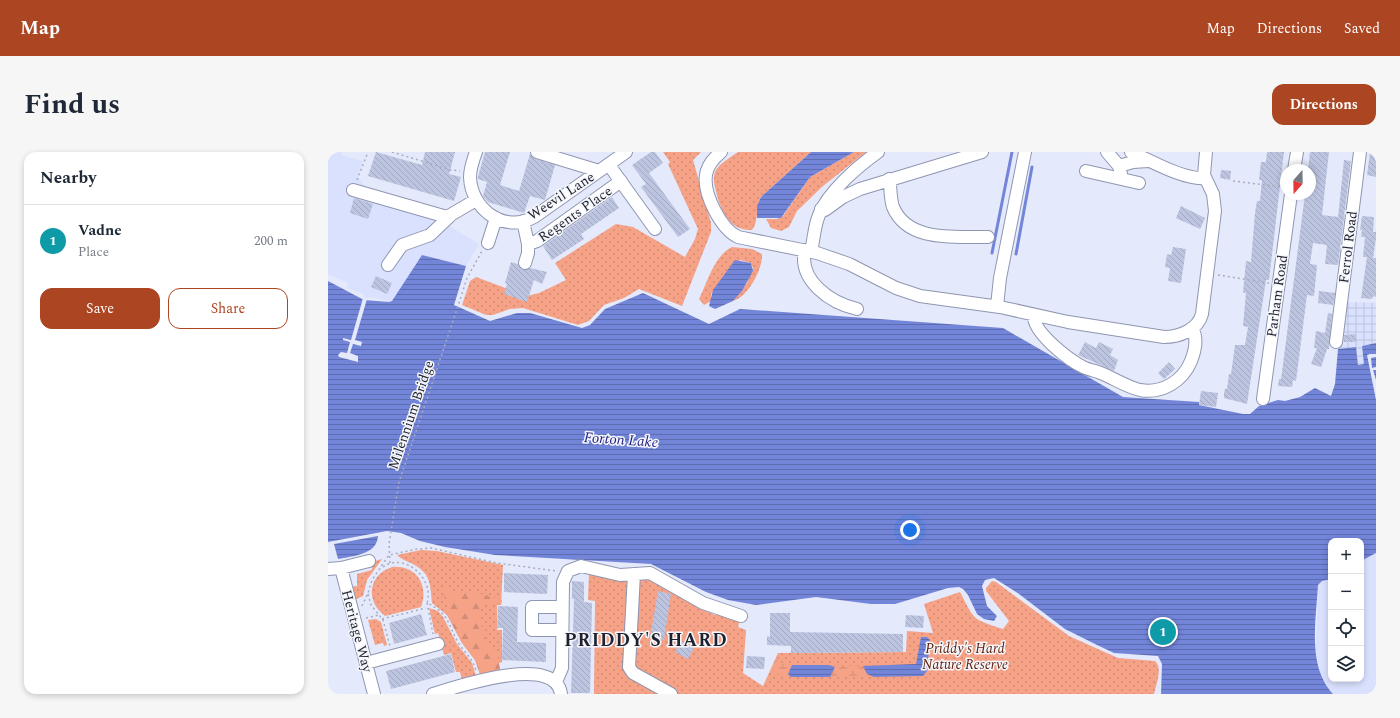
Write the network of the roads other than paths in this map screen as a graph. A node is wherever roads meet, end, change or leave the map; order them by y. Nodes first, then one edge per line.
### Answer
1 (476, 152) edge
2 (537, 152) edge
3 (626, 152) edge
4 (721, 152) edge
5 (878, 152) edge
6 (982, 152) edge
7 (1025, 152) edge
8 (1107, 152) edge
9 (1131, 152) edge
10 (1206, 152) edge
11 (1297, 152) edge
12 (1360, 152) edge
13 (1156, 163) junction
14 (1295, 164) edge
15 (1119, 166) junction
16 (604, 168) junction
17 (1086, 171) dead end
18 (1205, 178) junction
19 (889, 179) junction
20 (1121, 179) junction
21 (621, 181) junction
22 (1139, 183) dead end
23 (353, 190) road end
24 (476, 200) junction
25 (1290, 200) edge
26 (821, 209) junction
27 (449, 217) junction
28 (496, 218) junction
29 (523, 221) junction
30 (655, 229) dead end
31 (988, 237) dead end
32 (488, 244) road end
33 (528, 244) junction
34 (808, 251) junction
35 (524, 263) dead end
36 (388, 265) dead end
37 (997, 306) junction
38 (857, 309) dead end
39 (1034, 315) junction
40 (1192, 328) junction
41 (1336, 342) dead end
42 (1263, 399) dead end
43 (369, 561) dead end
44 (341, 568) junction
45 (328, 569) edge
46 (634, 574) junction
47 (562, 606) junction
48 (741, 616) dead end
49 (562, 630) junction
50 (437, 644) road end
51 (366, 664) junction
52 (556, 682) junction
53 (374, 694) edge
54 (433, 694) edge
55 (561, 694) edge
56 (671, 694) edge

1 - 24 street, Weevil Lane
2 - 16 street
3 - 16 street, Weevil Lane
4 - 34 street
5 - 26 street
6 - 19 street
7 - 37 street
8 - 15 street
9 - 13 street
10 - 18 street
11 - 14 street
12 - 41 street, Ferrol Road
13 - 15 street
13 - 18 street
15 - 20 street
16 - 21 street
16 - 29 street, Weevil Lane
17 - 20 street
18 - 40 street
19 - 26 street
19 - 31 street
20 - 22 street
21 - 30 street
21 - 33 street, Regents Place
23 - 27 street
24 - 27 street
24 - 28 street, Weevil Lane
25 - 42 street, Parham Road
26 - 34 street
27 - 36 street
28 - 29 street, Weevil Lane
28 - 32 street
29 - 33 street, Regents Place
33 - 35 street, Regents Place
34 - 37 street
34 - 38 street
37 - 39 street
39 - 40 street
39 - 40 street
43 - 44 street
44 - 45 street
44 - 51 street, Heritage Way
46 - 47 street
46 - 48 street
46 - 56 street
47 - 49 street
47 - 49 street
49 - 52 street
50 - 51 street
51 - 53 street, Heritage Way
52 - 54 street
52 - 55 street

